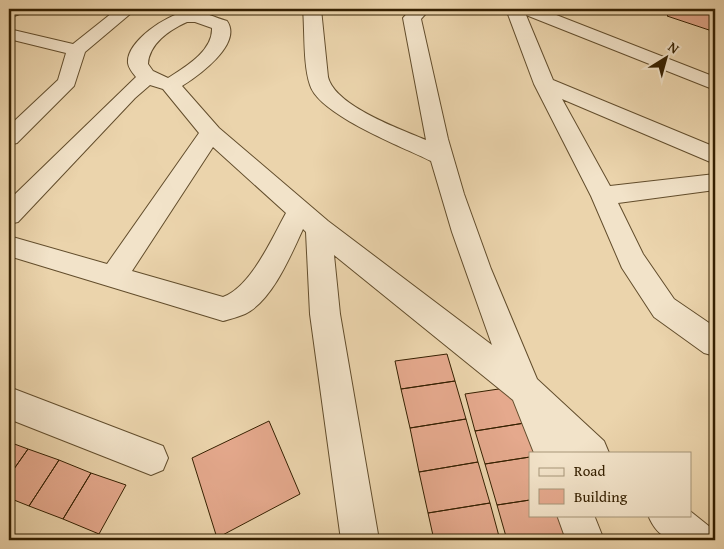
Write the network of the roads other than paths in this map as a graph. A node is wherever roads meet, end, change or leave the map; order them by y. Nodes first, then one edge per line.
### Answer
1 (16, 9) edge
2 (127, 9) edge
3 (312, 9) edge
4 (421, 9) edge
5 (515, 9) edge
6 (526, 9) edge
7 (9, 14) edge
8 (9, 34) edge
9 (76, 50) junction
10 (544, 84) junction
11 (715, 84) edge
12 (13, 130) edge
13 (211, 133) junction
14 (441, 156) junction
15 (715, 156) edge
16 (712, 187) edge
17 (603, 196) junction
18 (9, 215) edge
19 (309, 219) junction
20 (9, 246) edge
21 (112, 277) junction
22 (715, 343) edge
23 (526, 390) junction
24 (9, 402) edge
25 (551, 452) edge
26 (591, 452) edge
27 (151, 458) dead end
28 (575, 516) edge
29 (667, 516) edge
30 (360, 540) edge
31 (585, 540) edge
32 (697, 540) edge

1 - 7 street
2 - 9 street
3 - 14 street
4 - 14 street
5 - 10 street
6 - 11 street
8 - 9 street
9 - 12 street
10 - 15 street
10 - 17 street
13 - 18 street
13 - 19 street
13 - 21 street
14 - 23 street
16 - 17 street
17 - 22 street
19 - 21 street
19 - 23 street
19 - 30 street
20 - 21 street
23 - 25 street
23 - 26 street
24 - 27 street
28 - 31 street
29 - 32 street

